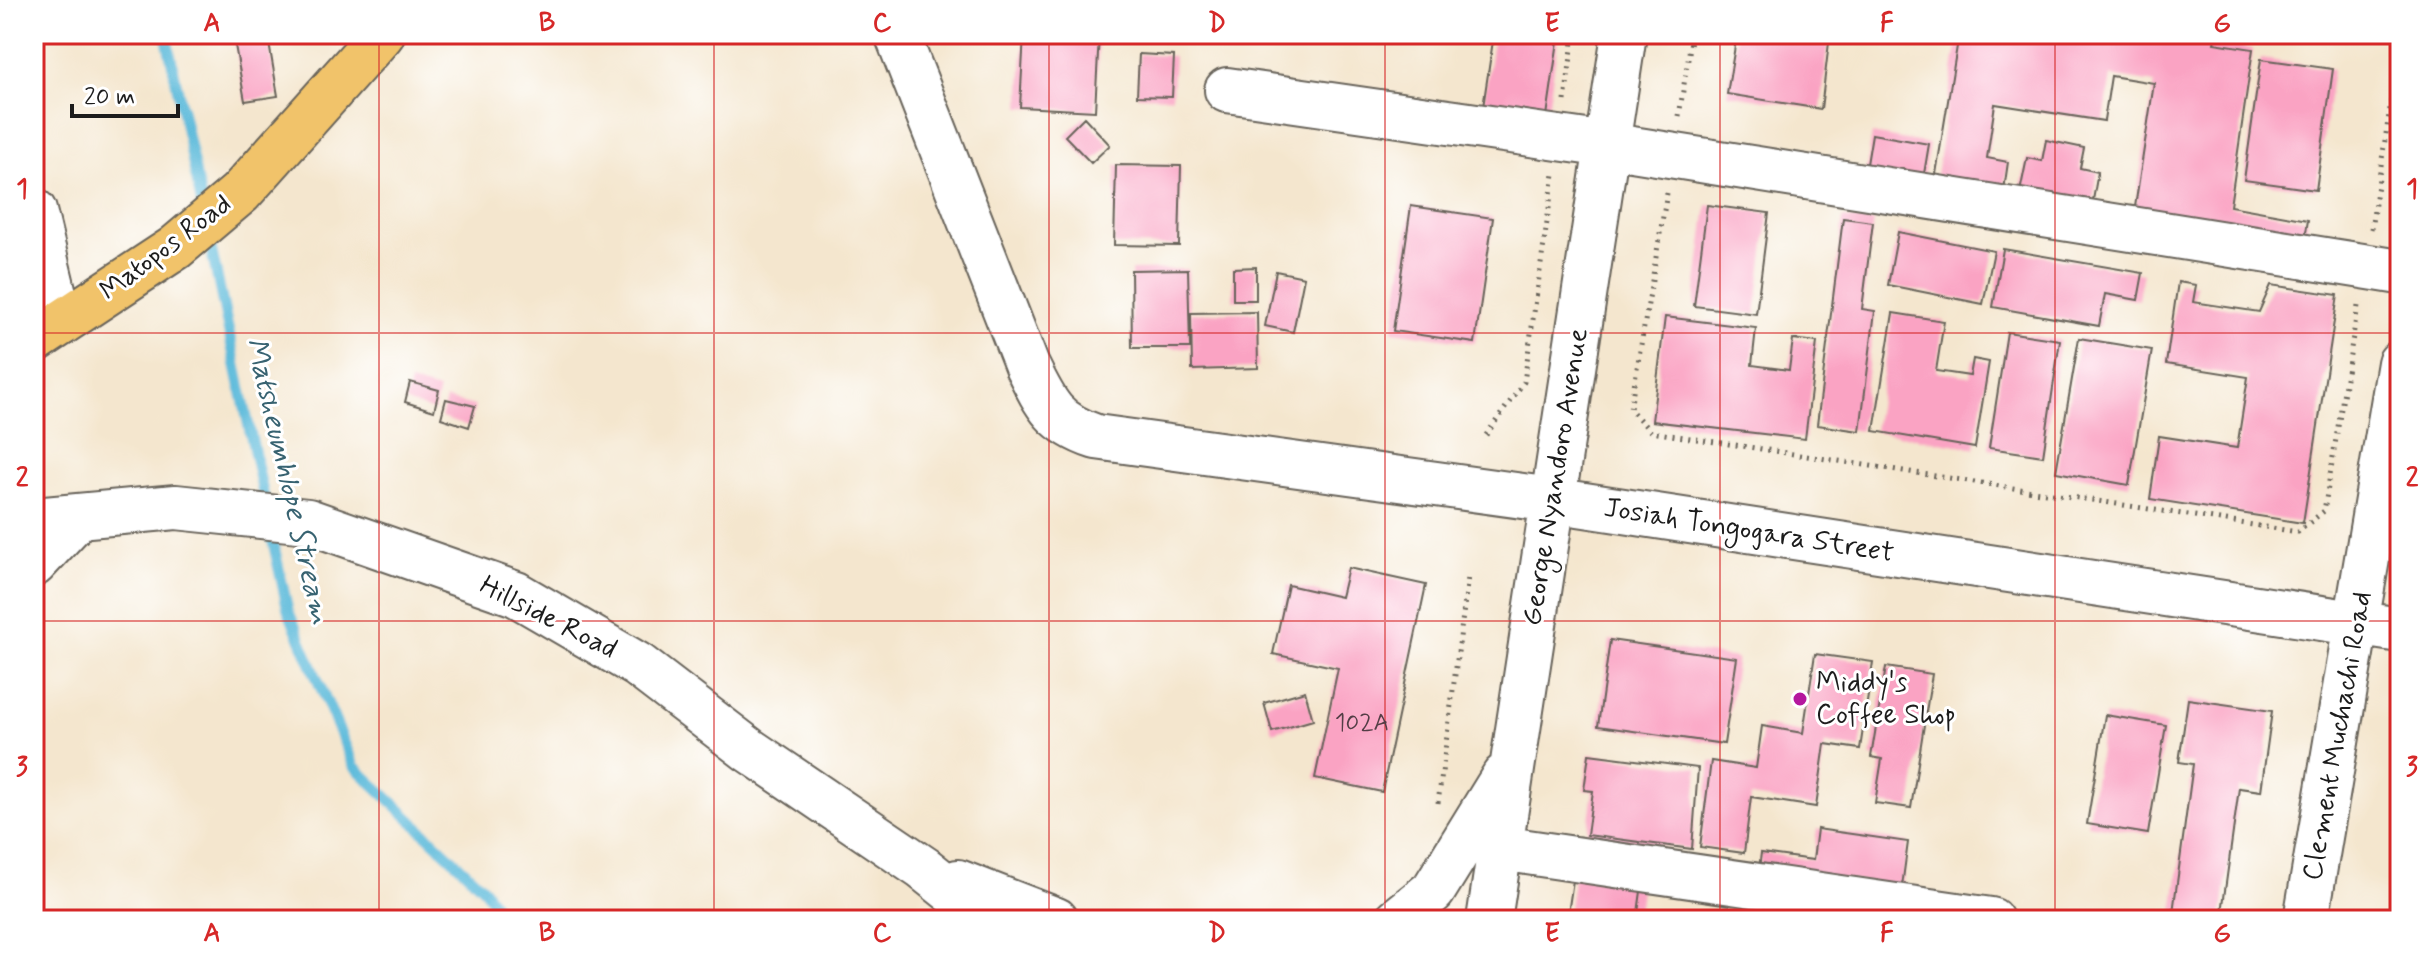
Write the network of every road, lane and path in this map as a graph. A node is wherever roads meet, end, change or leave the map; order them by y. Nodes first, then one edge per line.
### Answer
1 (897, 34) edge
2 (1574, 34) edge
3 (1624, 34) edge
4 (1692, 34) edge
5 (377, 36) edge
6 (1227, 90) dead end
7 (1559, 138) junction
8 (1607, 145) junction
9 (1673, 156) junction
10 (34, 211) edge
11 (2400, 272) edge
12 (48, 332) edge
13 (2400, 363) edge
14 (1486, 435) dead end
15 (1552, 500) junction
16 (2324, 511) dead end
17 (79, 516) junction
18 (34, 520) edge
19 (34, 564) edge
20 (1468, 577) dead end
21 (2358, 623) junction
22 (2400, 630) edge
23 (1514, 760) junction
24 (1437, 805) dead end
25 (1500, 848) junction
26 (923, 868) junction
27 (988, 920) edge
28 (1056, 920) edge
29 (1397, 920) edge
30 (1489, 920) edge
31 (1991, 920) edge
32 (2306, 920) edge

1 - 15 street, Josiah Tongogara Street
2 - 7 path
3 - 8 street, George Nyandoro Avenue
4 - 9 path
5 - 12 main road, Matopos Road
6 - 7 street
7 - 8 street
7 - 14 path
8 - 9 street
8 - 15 street, George Nyandoro Avenue
9 - 11 street
9 - 16 path
10 - 12 street
13 - 21 street, Clement Muchachi Road
15 - 21 street, Josiah Tongogara Street
15 - 23 street, George Nyandoro Avenue
17 - 18 street, Hillside Road
17 - 19 street
17 - 26 street, Hillside Road
20 - 24 path
21 - 22 street, Josiah Tongogara Street
21 - 32 street, Clement Muchachi Road
23 - 25 street, George Nyandoro Avenue
23 - 29 street
25 - 30 street, George Nyandoro Avenue
25 - 31 street
26 - 27 street, Hillside Road
26 - 28 street

